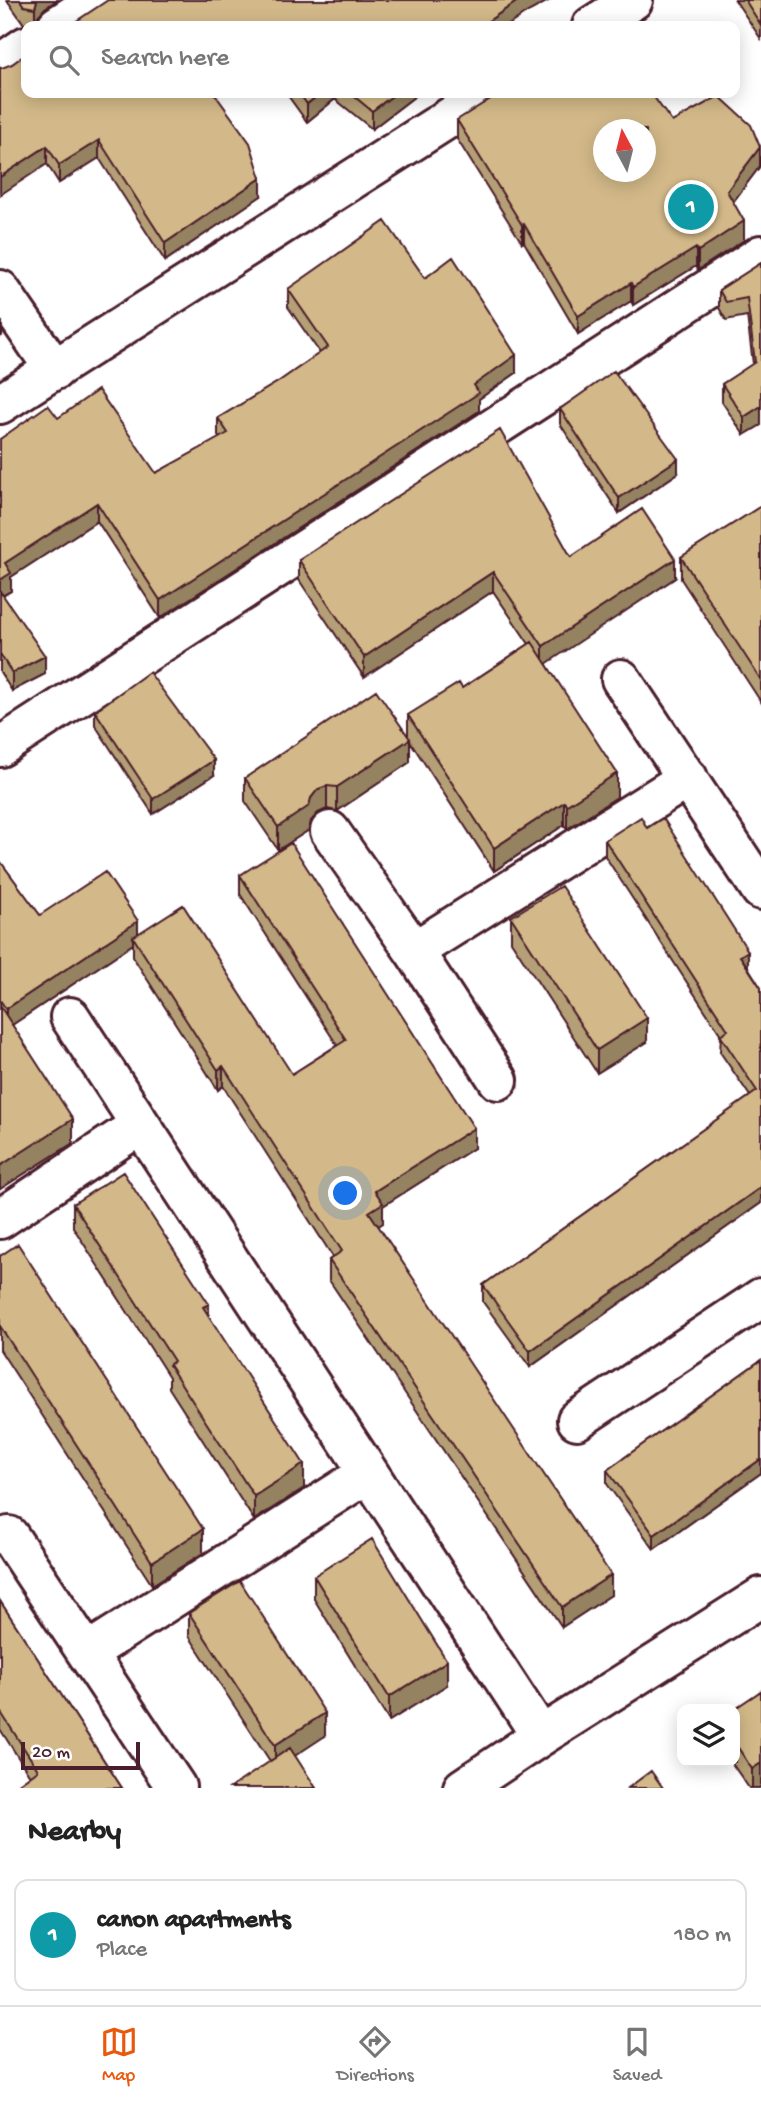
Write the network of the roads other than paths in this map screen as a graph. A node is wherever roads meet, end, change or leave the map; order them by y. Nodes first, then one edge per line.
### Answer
1 (97, 0) edge
2 (633, 0) edge
3 (65, 21) edge
4 (600, 21) edge
5 (21, 50) edge
6 (0, 64) edge
7 (480, 98) edge
8 (761, 255) edge
9 (0, 290) edge
10 (55, 370) junction
11 (0, 404) edge
12 (621, 679) dead end
13 (0, 747) edge
14 (688, 778) junction
15 (330, 831) dead end
16 (761, 890) edge
17 (414, 951) junction
18 (70, 1017) dead end
19 (498, 1080) dead end
20 (140, 1125) junction
21 (0, 1219) edge
22 (761, 1298) edge
23 (577, 1420) dead end
24 (368, 1472) junction
25 (9, 1536) dead end
26 (761, 1597) edge
27 (87, 1653) junction
28 (541, 1736) junction
29 (176, 1787) edge
30 (463, 1788) edge

1 - 3 street
2 - 4 street
5 - 6 street
7 - 10 street
8 - 13 street
9 - 10 street
10 - 11 street
12 - 14 street
14 - 16 street
14 - 17 street
15 - 17 street
17 - 19 street
18 - 20 street
20 - 21 street
20 - 24 street
22 - 23 street
24 - 27 street
24 - 28 street
25 - 27 street
26 - 28 street
27 - 29 street
28 - 30 street

